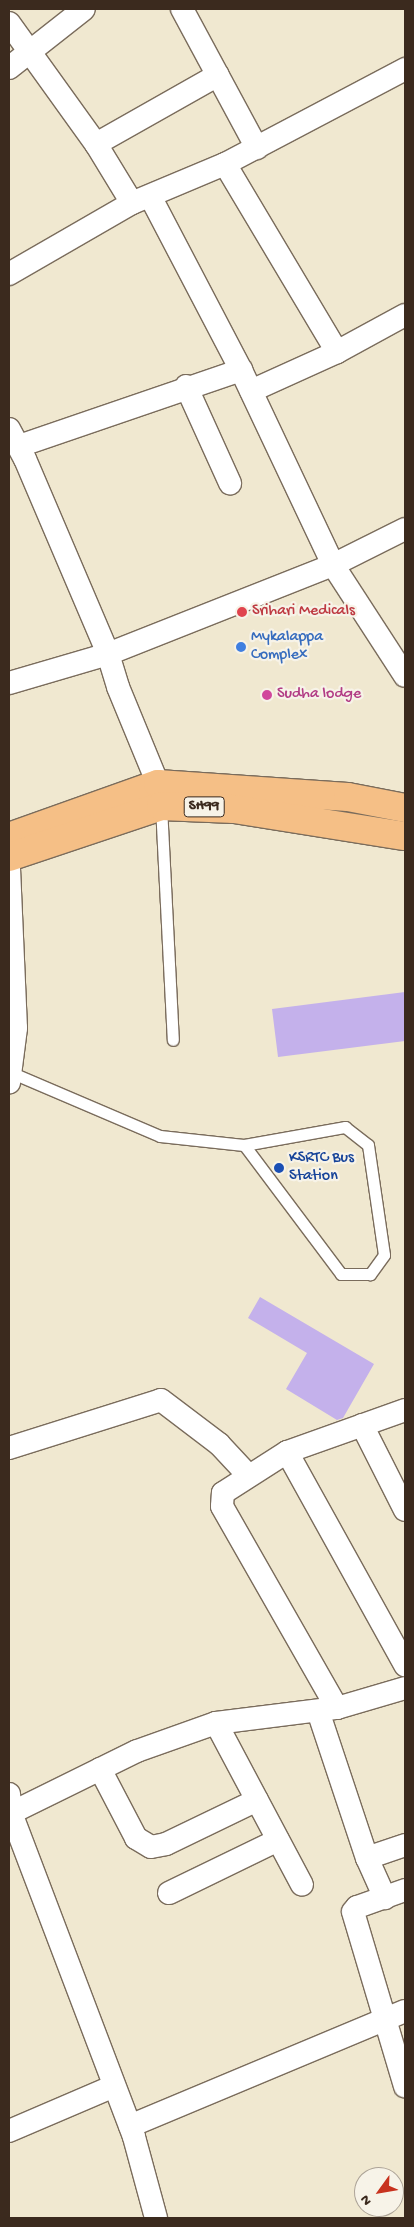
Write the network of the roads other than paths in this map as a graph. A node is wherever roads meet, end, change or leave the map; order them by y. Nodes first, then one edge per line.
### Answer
1 (182, 9) edge
2 (70, 13) edge
3 (9, 23) edge
4 (29, 55) junction
5 (9, 68) edge
6 (405, 70) edge
7 (218, 75) junction
8 (96, 144) junction
9 (256, 148) junction
10 (225, 164) junction
11 (141, 200) junction
12 (9, 274) edge
13 (405, 315) edge
14 (337, 352) junction
15 (241, 370) junction
16 (186, 386) junction
17 (251, 391) junction
18 (15, 450) edge
19 (230, 483) dead end
20 (405, 529) edge
21 (333, 565) junction
22 (108, 654) junction
23 (403, 668) edge
24 (9, 683) edge
25 (160, 795) junction
26 (405, 808) edge
27 (405, 836) edge
28 (9, 837) edge
29 (9, 857) edge
30 (9, 868) edge
31 (173, 1040) dead end
32 (10, 1078) edge
33 (244, 1145) junction
34 (405, 1410) edge
35 (362, 1425) junction
36 (9, 1448) edge
37 (287, 1452) junction
38 (248, 1475) junction
39 (405, 1510) edge
40 (405, 1665) edge
41 (405, 1688) edge
42 (327, 1710) junction
43 (216, 1723) junction
44 (100, 1769) junction
45 (257, 1800) junction
46 (10, 1803) edge
47 (278, 1840) junction
48 (405, 1844) edge
49 (368, 1858) junction
50 (302, 1885) dead end
51 (169, 1893) dead end
52 (395, 1894) edge
53 (395, 2015) edge
54 (114, 2086) junction
55 (405, 2086) edge
56 (130, 2126) junction
57 (9, 2131) edge
58 (156, 2218) edge

1 - 7 street
2 - 4 street
3 - 4 street
4 - 5 street
4 - 8 street
6 - 9 street
7 - 8 street
7 - 9 street
8 - 11 street
9 - 10 street
10 - 11 street
10 - 14 street
11 - 12 street
11 - 15 street
13 - 14 street
14 - 17 street
15 - 16 street
15 - 17 street
16 - 18 street
16 - 19 street
17 - 21 street
18 - 22 street
20 - 21 street
21 - 22 street
21 - 23 street
22 - 24 street
22 - 25 street
25 - 26 main road, SH99
25 - 27 main road, SH99
25 - 28 main road, SH99
25 - 29 main road, SH99
25 - 31 lane
30 - 32 street
32 - 33 lane
33 - 33 lane
34 - 35 street
35 - 37 street
35 - 39 street
36 - 38 street
37 - 38 street
37 - 40 street
38 - 42 street
41 - 42 street
42 - 43 street
42 - 49 street
43 - 44 street
43 - 45 street
44 - 45 street
44 - 46 street
45 - 47 street
46 - 54 street
47 - 50 street
47 - 51 street
48 - 49 street
49 - 52 street
52 - 53 street
53 - 55 street
53 - 56 street
54 - 56 street
54 - 57 street
56 - 58 street

